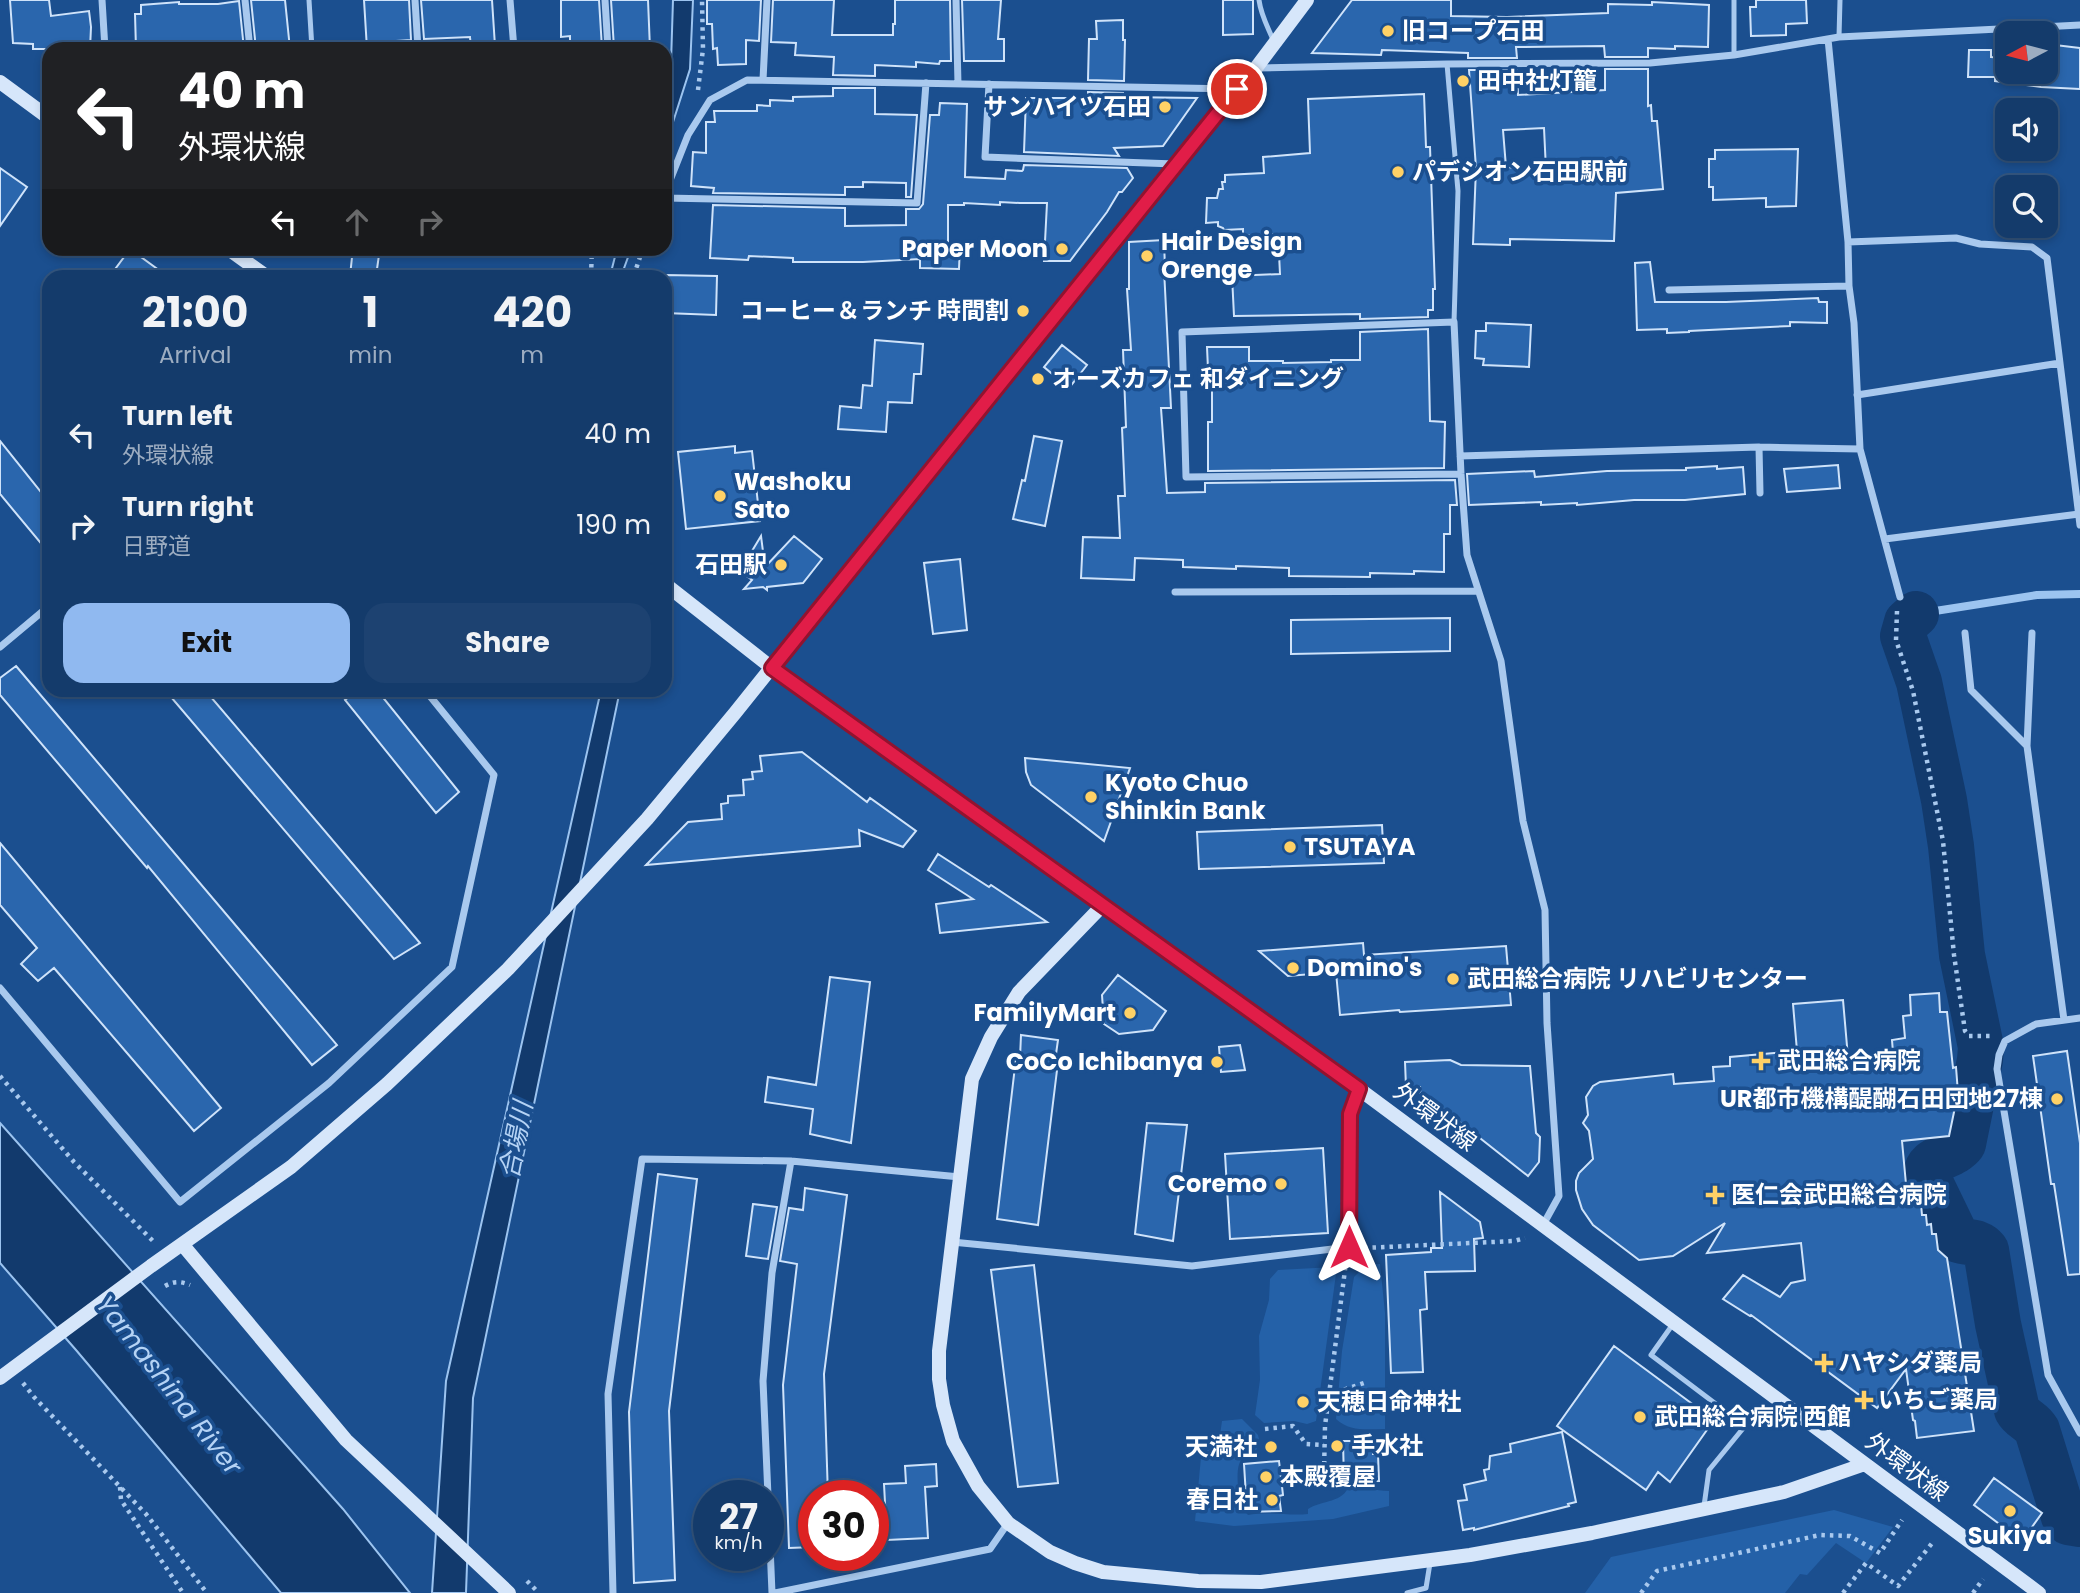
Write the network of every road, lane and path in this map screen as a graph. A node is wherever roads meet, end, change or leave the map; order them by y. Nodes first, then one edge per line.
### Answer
1 (102, 0) edge
2 (245, 0) edge
3 (309, 0) edge
4 (415, 0) edge
5 (510, 0) edge
6 (605, 0) edge
7 (702, 0) edge
8 (767, 0) edge
9 (956, 0) edge
10 (1259, 0) edge
11 (1307, 0) edge
12 (1734, 0) edge
13 (1840, 0) edge
14 (2080, 25) edge
15 (1839, 37) junction
16 (1828, 39) junction
17 (104, 42) edge
18 (249, 42) edge
19 (312, 42) edge
20 (418, 42) edge
21 (513, 42) edge
22 (608, 42) edge
23 (1275, 43) junction
24 (1734, 55) junction
25 (1447, 64) junction
26 (1256, 68) junction
27 (763, 80) junction
28 (0, 82) edge
29 (926, 83) junction
30 (958, 83) junction
31 (989, 84) junction
32 (1237, 89) junction
33 (42, 113) edge
34 (695, 124) junction
35 (1175, 164) junction
36 (672, 177) edge
37 (672, 196) edge
38 (1847, 242) junction
39 (238, 256) edge
40 (258, 270) edge
41 (1849, 286) junction
42 (1669, 290) dead end
43 (1454, 322) junction
44 (2060, 363) junction
45 (1857, 395) junction
46 (1759, 447) junction
47 (1860, 449) junction
48 (1460, 456) junction
49 (1461, 474) junction
50 (1760, 493) dead end
51 (2079, 514) edge
52 (2080, 525) edge
53 (1885, 539) junction
54 (672, 589) edge
55 (1477, 590) junction
56 (1175, 592) dead end
57 (1900, 597) joint
58 (42, 612) edge
59 (1965, 633) dead end
60 (2032, 633) dead end
61 (0, 648) edge
62 (772, 668) junction
63 (431, 697) edge
64 (2027, 746) junction
65 (1102, 906) junction
66 (0, 988) edge
67 (2080, 1018) edge
68 (2064, 1020) junction
69 (1989, 1034) dead end
70 (0, 1076) edge
71 (1359, 1089) junction
72 (791, 1161) junction
73 (961, 1177) junction
74 (1543, 1225) junction
75 (1525, 1238) dead end
76 (952, 1242) junction
77 (182, 1244) junction
78 (1349, 1247) junction
79 (167, 1255) junction
80 (1347, 1257) dead end
81 (1674, 1323) junction
82 (6, 1374) edge
83 (1367, 1382) dead end
84 (1329, 1398) junction
85 (1265, 1429) dead end
86 (2080, 1433) edge
87 (1324, 1445) junction
88 (1865, 1464) junction
89 (1340, 1472) dead end
90 (1324, 1473) junction
91 (1289, 1476) dead end
92 (767, 1480) edge
93 (119, 1486) junction
94 (1703, 1509) junction
95 (1902, 1520) dead end
96 (1009, 1523) junction
97 (1933, 1542) dead end
98 (1430, 1560) junction
99 (773, 1571) edge
100 (1983, 1579) dead end
101 (183, 1593) edge
102 (207, 1593) edge
103 (509, 1593) edge
104 (613, 1593) edge
105 (774, 1593) edge
106 (1408, 1593) edge
107 (1641, 1593) edge
108 (1843, 1593) edge
109 (1973, 1593) edge
110 (2039, 1593) edge

1 - 17 street
2 - 18 street
3 - 19 lane
4 - 20 street
5 - 21 street
6 - 22 street
7 - 34 path
8 - 27 street
9 - 30 street
10 - 23 lane
11 - 23 street
12 - 24 lane
13 - 15 lane
14 - 15 street
15 - 16 street
16 - 24 street
16 - 38 street
23 - 26 street
24 - 25 street
25 - 26 street
25 - 43 lane
26 - 32 street
27 - 29 street
27 - 34 street
28 - 33 street
29 - 30 street
29 - 37 street
30 - 31 street
31 - 32 street
31 - 35 street
32 - 35 street
34 - 36 street
35 - 62 street
38 - 41 street
38 - 44 street
39 - 40 street
41 - 42 street
41 - 45 street
43 - 48 street
43 - 49 street
44 - 45 street
44 - 51 street
45 - 47 street
46 - 47 street
46 - 48 street
46 - 50 street
47 - 53 street
48 - 49 street
49 - 55 street
51 - 52 street
51 - 53 street
53 - 57 street
54 - 62 street, 外環状線
55 - 56 street
55 - 74 street
57 - 69 path
58 - 61 street
59 - 64 street
60 - 64 street
62 - 65 street, 外環状線
62 - 77 street
63 - 66 street
64 - 68 street
65 - 71 street, 外環状線
65 - 73 street
67 - 68 street
68 - 86 street
70 - 79 path
71 - 74 street, 外環状線
71 - 78 street
72 - 73 street
72 - 92 street
72 - 104 street
73 - 76 street
74 - 81 street, 外環状線
75 - 78 path
76 - 78 street
76 - 96 street
77 - 79 street
77 - 103 street
79 - 82 street
80 - 84 path
81 - 88 street, 外環状線
81 - 94 lane
82 - 93 path
83 - 84 path
84 - 87 path
85 - 87 path
87 - 90 path
88 - 94 street
88 - 110 street, 外環状線
89 - 90 path
90 - 91 path
93 - 101 path
93 - 102 path
94 - 98 street
95 - 107 path
96 - 98 street
96 - 105 street
97 - 108 path
98 - 106 lane
99 - 105 street
100 - 109 path

